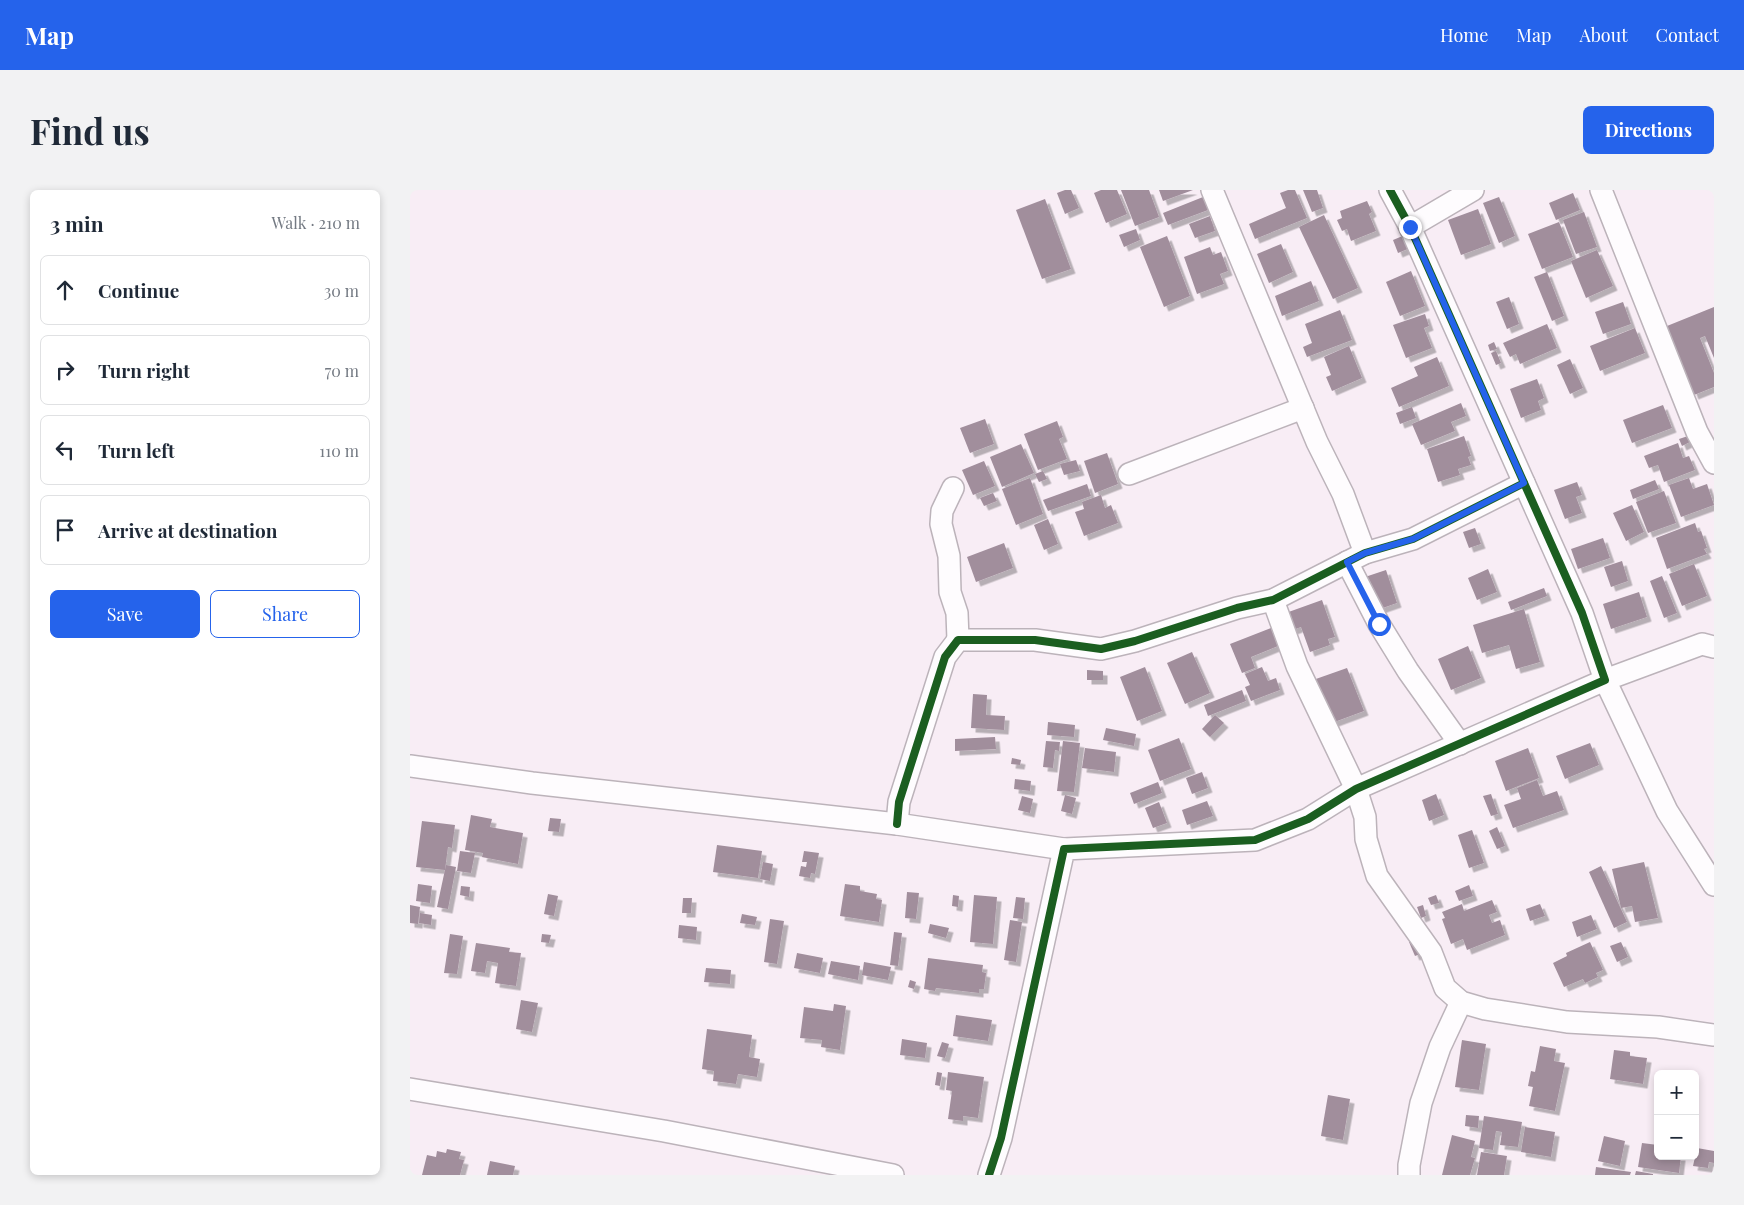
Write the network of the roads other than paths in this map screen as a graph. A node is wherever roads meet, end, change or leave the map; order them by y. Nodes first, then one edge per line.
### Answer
1 (1212, 190) edge
2 (1390, 190) edge
3 (1473, 190) edge
4 (1601, 190) edge
5 (1410, 227) junction
6 (1303, 408) junction
7 (1714, 463) edge
8 (1129, 474) dead end
9 (1524, 483) junction
10 (953, 488) dead end
11 (1356, 557) junction
12 (1273, 600) junction
13 (958, 640) junction
14 (1710, 642) edge
15 (1605, 680) junction
16 (1460, 744) junction
17 (410, 766) edge
18 (1356, 789) junction
19 (897, 824) junction
20 (1064, 849) junction
21 (1714, 885) edge
22 (1462, 1002) junction
23 (1714, 1036) edge
24 (410, 1089) edge
25 (882, 1174) edge
26 (989, 1175) edge
27 (1409, 1175) edge

1 - 6 street
2 - 5 street
3 - 5 street
4 - 7 street
5 - 9 street
6 - 8 street
6 - 11 street
9 - 11 street
9 - 15 street
10 - 13 street
11 - 12 street
11 - 16 street
12 - 13 street
12 - 18 street
13 - 19 street
14 - 15 street
15 - 16 street
15 - 21 street
16 - 18 street
17 - 19 street
18 - 20 street
18 - 22 street
19 - 20 street
20 - 26 street
22 - 23 street
22 - 27 street
24 - 25 street

